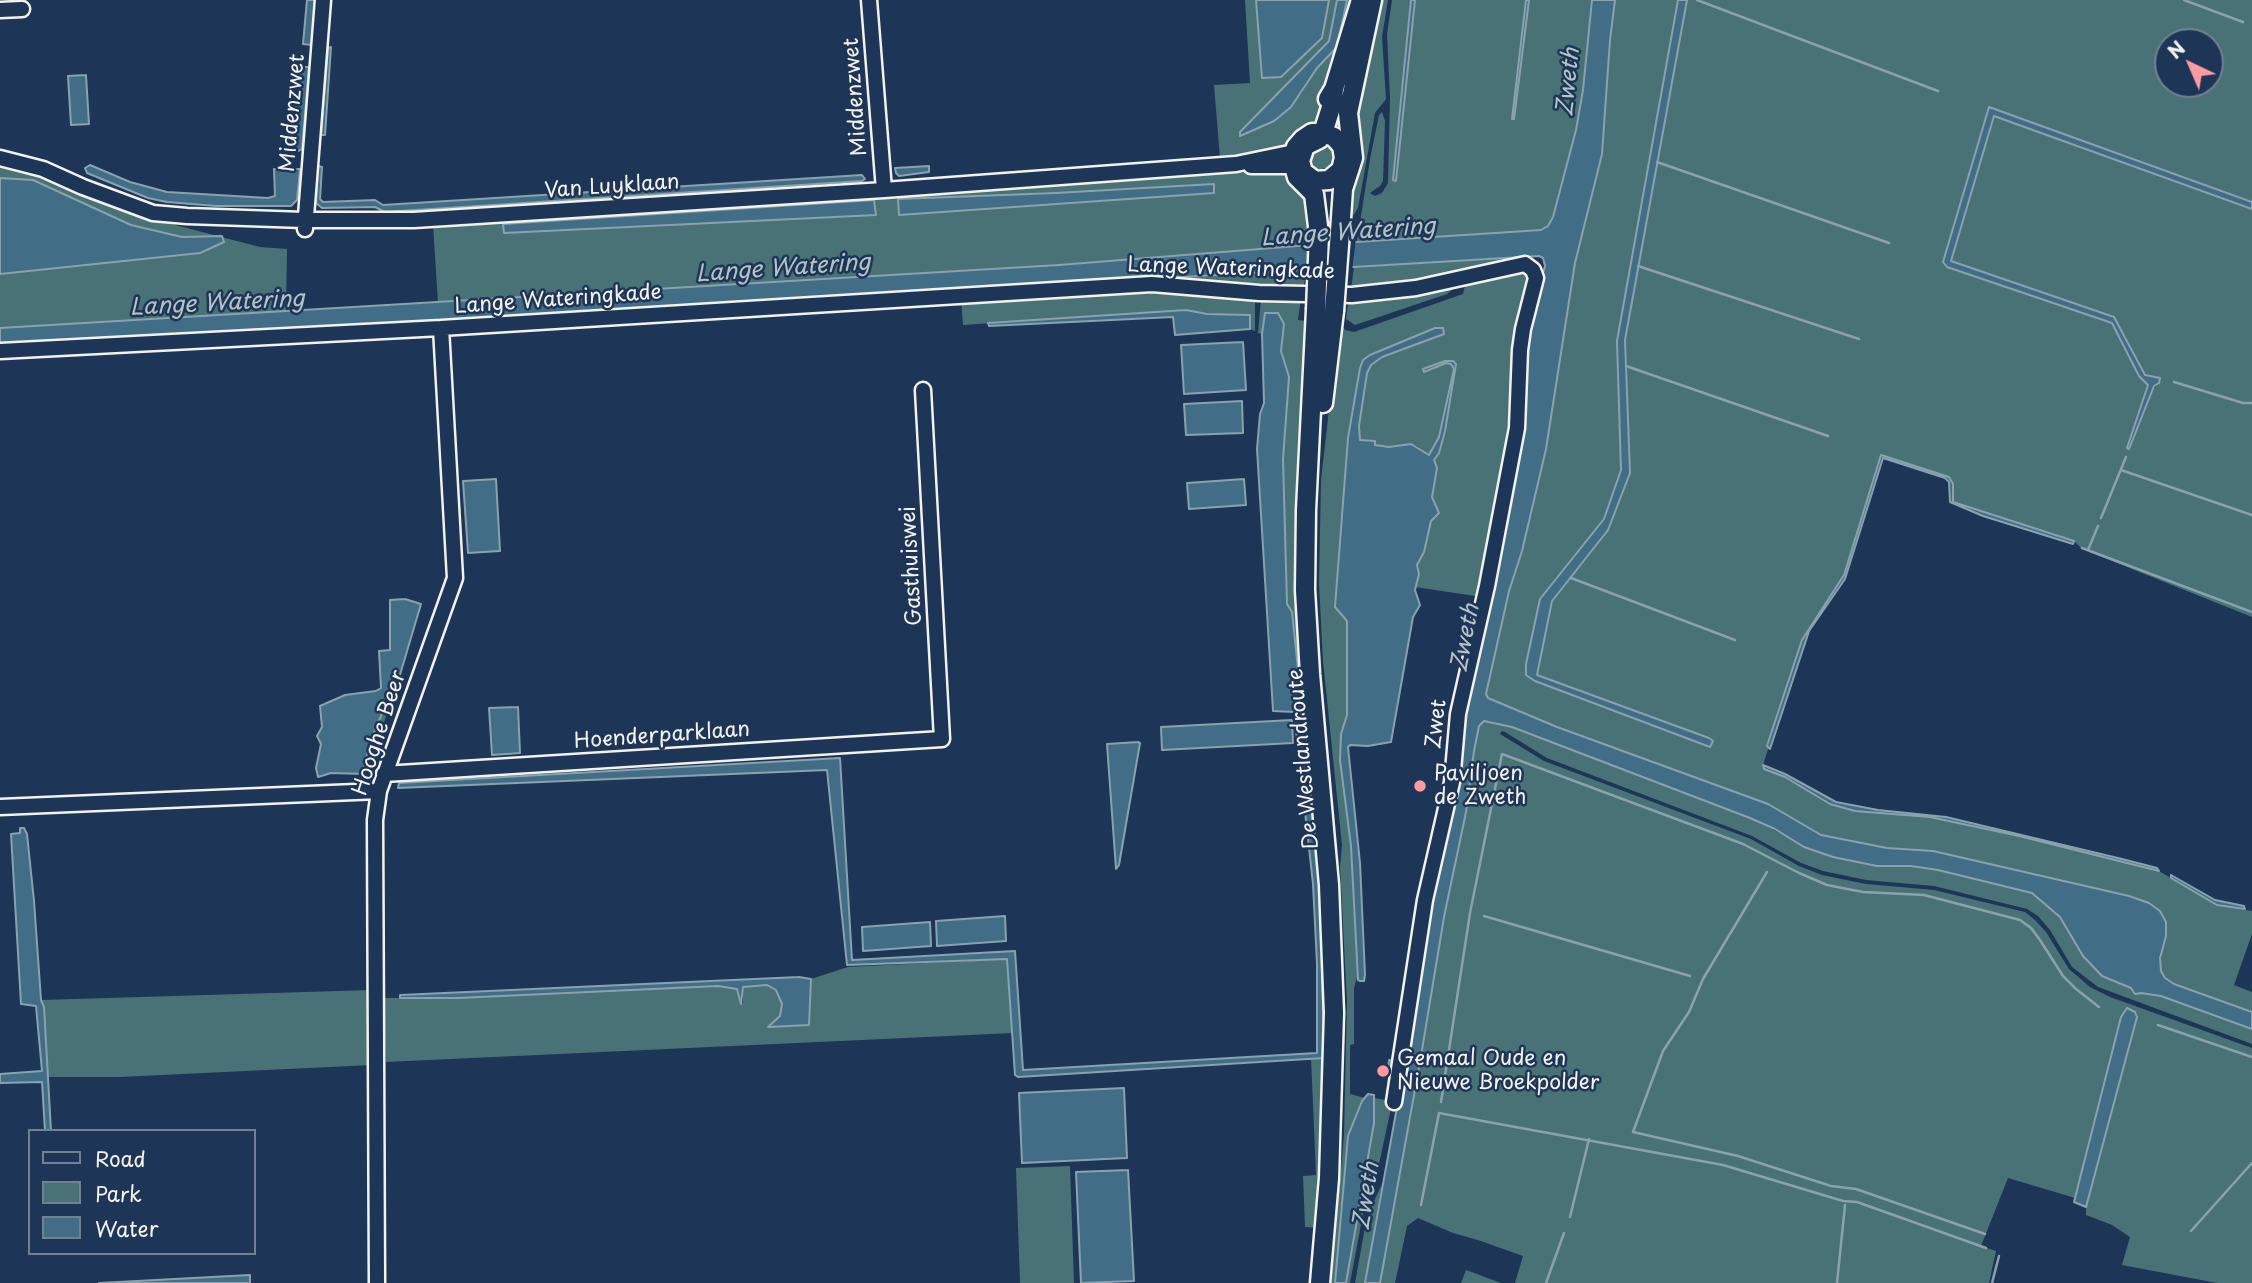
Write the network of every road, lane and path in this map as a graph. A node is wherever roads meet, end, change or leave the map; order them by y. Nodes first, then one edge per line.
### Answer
1 (323, 0) edge
2 (869, 0) edge
3 (1362, 0) edge
4 (1372, 0) edge
5 (22, 9) dead end
6 (0, 10) edge
7 (1354, 77) junction
8 (1324, 135) junction
9 (0, 158) edge
10 (1307, 172) junction
11 (884, 190) junction
12 (304, 224) junction
13 (1340, 232) junction
14 (1533, 270) joint
15 (1324, 311) junction
16 (441, 328) junction
17 (0, 351) edge
18 (923, 390) dead end
19 (942, 739) joint
20 (384, 774) junction
21 (379, 791) junction
22 (0, 807) edge
23 (1394, 1102) dead end
24 (377, 1283) edge
25 (1320, 1283) edge
26 (1328, 1283) edge

1 - 12 street, Middenzwet
2 - 11 street, Middenzwet
3 - 8 main road
4 - 7 main road, De Westlandroute
5 - 6 street
7 - 8 main road, De Westlandroute
7 - 13 main road, De Westlandroute
8 - 10 main road
8 - 10 main road
9 - 12 street, Van Luyklaan
10 - 11 street, Van Luyklaan
10 - 13 main road, De Westlandroute
10 - 15 main road, De Westlandroute, bridge
11 - 12 street, Van Luyklaan
13 - 15 main road, De Westlandroute, bridge
14 - 16 street, Lange Wateringkade
14 - 23 street, Zwet
15 - 25 main road, De Westlandroute
15 - 26 main road, De Westlandroute
16 - 17 street, Lange Wateringkade
16 - 20 street, Hooghe Beer
18 - 19 street, Gasthuiswei
19 - 20 street, Hoenderparklaan
20 - 21 street, Hooghe Beer
21 - 22 street
21 - 24 street, Hooghe Beer

